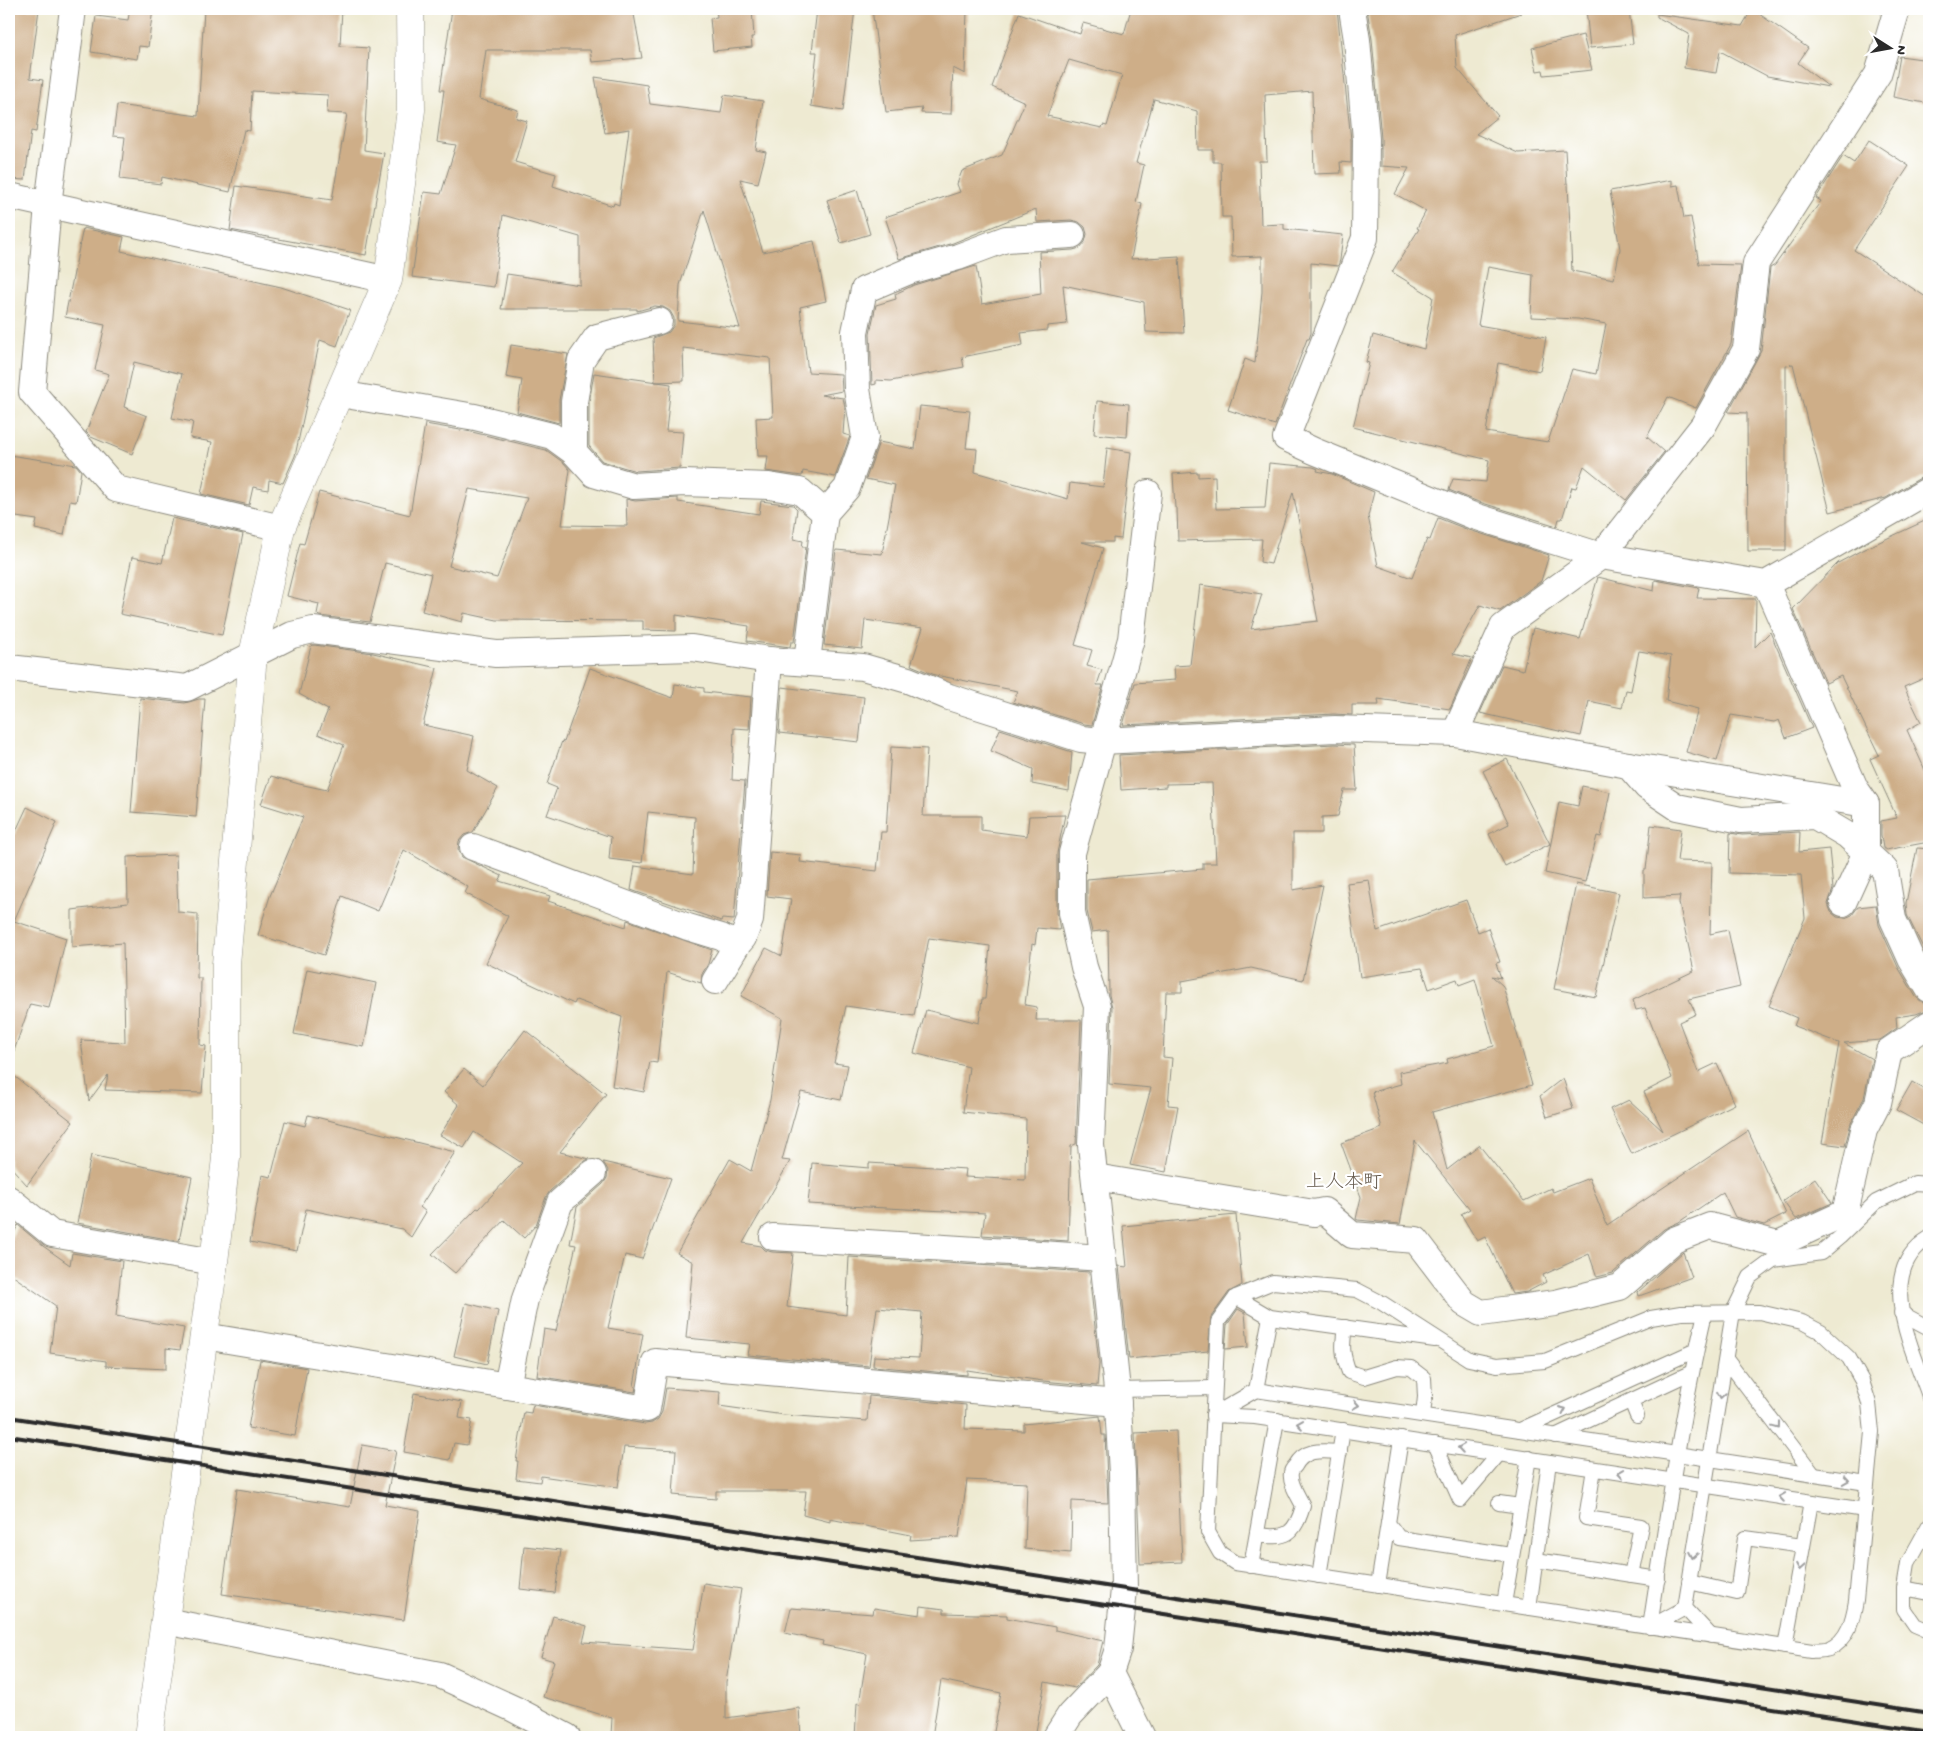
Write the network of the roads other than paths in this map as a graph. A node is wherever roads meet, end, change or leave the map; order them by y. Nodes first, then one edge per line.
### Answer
1 (72, 9) edge
2 (410, 9) edge
3 (1352, 9) edge
4 (1897, 9) edge
5 (9, 196) edge
6 (48, 205) junction
7 (1072, 235) dead end
8 (388, 280) junction
9 (658, 321) dead end
10 (340, 394) junction
11 (574, 452) junction
12 (1929, 490) edge
13 (1148, 493) dead end
14 (825, 513) junction
15 (281, 528) junction
16 (1601, 556) junction
17 (1766, 584) junction
18 (253, 655) junction
19 (769, 660) junction
20 (808, 662) junction
21 (9, 668) edge
22 (1456, 733) junction
23 (1102, 741) junction
24 (1628, 765) junction
25 (1866, 804) junction
26 (473, 847) dead end
27 (1866, 852) junction
28 (1843, 903) dead end
29 (737, 945) junction
30 (714, 981) dead end
31 (1929, 989) edge
32 (1929, 1024) edge
33 (593, 1173) dead end
34 (1095, 1177) junction
35 (1929, 1184) edge
36 (9, 1199) edge
37 (773, 1237) dead end
38 (1929, 1238) edge
39 (1104, 1258) junction
40 (214, 1262) junction
41 (1236, 1297) junction
42 (1705, 1312) junction
43 (1733, 1312) junction
44 (1901, 1313) junction
45 (1270, 1316) junction
46 (1929, 1326) edge
47 (1345, 1327) junction
48 (204, 1336) junction
49 (1441, 1340) junction
50 (1696, 1350) junction
51 (1726, 1359) junction
52 (1692, 1372) junction
53 (507, 1386) junction
54 (1214, 1388) junction
55 (1256, 1390) junction
56 (1117, 1396) junction
57 (1929, 1396) edge
58 (1631, 1401) junction
59 (1213, 1415) junction
60 (1423, 1415) junction
61 (1637, 1416) dead end
62 (1276, 1420) junction
63 (1344, 1430) junction
64 (1519, 1430) junction
65 (1556, 1436) junction
66 (1401, 1439) junction
67 (1435, 1444) junction
68 (1340, 1452) junction
69 (1499, 1454) junction
70 (1678, 1454) junction
71 (1529, 1458) junction
72 (1710, 1460) junction
73 (1549, 1462) junction
74 (1594, 1468) junction
75 (1814, 1475) junction
76 (1673, 1480) junction
77 (1867, 1483) junction
78 (1705, 1485) junction
79 (1812, 1502) junction
80 (1499, 1504) dead end
81 (1520, 1506) junction
82 (1865, 1510) junction
83 (1388, 1523) junction
84 (1929, 1525) edge
85 (1257, 1535) junction
86 (1803, 1546) junction
87 (1511, 1555) junction
88 (1536, 1560) junction
89 (1251, 1566) junction
90 (1631, 1575) junction
91 (1319, 1576) junction
92 (1658, 1579) junction
93 (1689, 1582) junction
94 (1378, 1585) junction
95 (1904, 1588) junction
96 (1929, 1593) edge
97 (1504, 1604) junction
98 (1529, 1608) junction
99 (1685, 1608) junction
100 (165, 1621) junction
101 (1650, 1627) junction
102 (1929, 1631) edge
103 (1711, 1636) junction
104 (1785, 1647) junction
105 (1110, 1673) junction
106 (149, 1737) edge
107 (567, 1737) edge
108 (1056, 1737) edge
109 (1142, 1737) edge

1 - 6 street
2 - 8 street
3 - 16 street
4 - 16 street
5 - 6 street
6 - 8 street
6 - 15 street
7 - 14 street
8 - 10 street
9 - 11 street
10 - 11 street
10 - 15 street
11 - 14 street
12 - 17 street
13 - 23 street
14 - 20 street
15 - 18 street
16 - 17 street
16 - 22 street
17 - 25 street
18 - 19 street
18 - 21 street
18 - 40 street
19 - 20 street
19 - 29 street
20 - 23 street
22 - 23 street
22 - 24 street
23 - 34 street
24 - 25 street
24 - 27 street
25 - 27 street
26 - 29 street
27 - 28 street
27 - 31 street
29 - 30 street
32 - 34 street
33 - 53 street
34 - 39 street
35 - 43 lane
36 - 40 street
37 - 39 street
38 - 44 lane
39 - 56 street
40 - 48 street
41 - 45 lane
41 - 49 lane
41 - 54 lane
42 - 43 lane
42 - 49 lane
42 - 50 lane
43 - 51 lane
43 - 77 lane
44 - 46 lane
44 - 57 lane
45 - 47 lane
45 - 55 lane
47 - 49 lane
47 - 60 lane
48 - 53 street
48 - 100 street
50 - 52 lane
64 -> 50 lane
51 -> 72 lane
51 -> 75 lane
52 - 58 lane
52 - 70 lane
53 - 56 street
54 - 56 lane
54 - 59 lane
55 - 59 lane
55 -> 60 lane
56 - 105 street
58 - 61 lane
58 - 65 lane
59 - 62 lane
59 - 89 lane
60 - 64 lane
63 -> 62 lane
62 - 85 lane
63 - 66 lane
63 - 68 lane
64 - 65 lane
65 - 70 lane
66 - 67 lane
66 - 83 lane
69 -> 67 lane
67 - 69 lane
68 - 85 lane
68 - 91 lane
69 - 71 lane
70 - 72 lane
70 - 76 lane
71 - 73 lane
71 - 81 lane
72 - 75 lane
72 - 78 lane
73 - 74 lane
73 - 88 lane
76 -> 74 lane
74 - 90 lane
75 -> 77 lane
76 - 78 lane
76 - 92 lane
77 - 82 lane
79 -> 78 lane
78 -> 93 lane
79 - 82 lane
79 - 86 lane
80 - 81 lane
81 - 87 lane
82 - 104 lane
83 - 87 lane
83 - 94 lane
84 - 95 lane
85 - 89 lane
86 - 93 lane
86 -> 104 lane
87 - 97 lane
88 - 90 lane
88 - 98 lane
89 - 91 lane
90 - 92 lane
91 - 94 lane
92 - 101 lane
93 - 99 lane
94 - 97 lane
95 - 96 lane
95 - 102 lane
97 - 98 lane
98 - 101 lane
99 - 101 lane
99 - 103 lane
100 - 106 street
100 - 107 street
101 - 103 lane
103 - 104 lane
105 - 108 street
105 - 109 street

